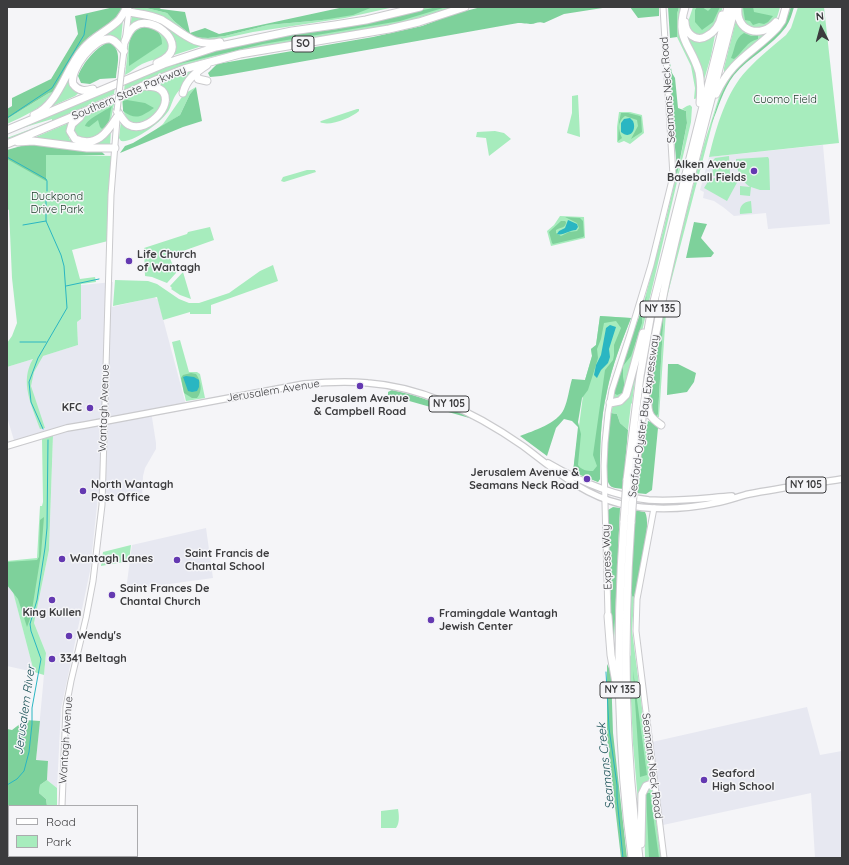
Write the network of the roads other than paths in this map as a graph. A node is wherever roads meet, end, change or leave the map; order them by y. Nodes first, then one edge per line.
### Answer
1 (420, 7) edge
2 (465, 7) edge
3 (663, 7) edge
4 (685, 7) edge
5 (690, 7) edge
6 (726, 7) edge
7 (735, 7) edge
8 (738, 7) edge
9 (782, 7) edge
10 (786, 7) edge
11 (129, 9) edge
12 (292, 31) junction
13 (124, 41) junction
14 (124, 51) junction
15 (216, 60) junction
16 (197, 72) junction
17 (129, 78) junction
18 (207, 81) dead end
19 (113, 85) junction
20 (142, 86) junction
21 (182, 93) dead end
22 (105, 103) junction
23 (117, 114) junction
24 (701, 125) junction
25 (7, 129) edge
26 (9, 143) edge
27 (115, 148) junction
28 (651, 313) junction
29 (653, 349) junction
30 (610, 403) junction
31 (104, 421) junction
32 (661, 425) dead end
33 (7, 446) edge
34 (528, 450) junction
35 (842, 479) edge
36 (631, 481) junction
37 (605, 490) junction
38 (748, 494) junction
39 (605, 499) junction
40 (654, 508) junction
41 (627, 521) junction
42 (608, 616) joint
43 (621, 731) junction
44 (654, 783) junction
45 (62, 805) edge
46 (632, 858) edge
47 (640, 858) edge
48 (664, 858) edge

1 - 12 highway, Southern State Parkway / SO
2 - 15 highway, Southern State Parkway / SO
3 - 30 main road, Seamans Neck Road
4 - 24 highway
5 - 6 highway
6 - 24 highway, Seaford-Oyster Bay Expressway / NY 135
7 - 24 highway, Seaford-Oyster Bay Expressway / NY 135
8 - 9 highway
10 - 24 highway
11 - 12 highway
11 - 13 main road, Wantagh Avenue
11 - 25 highway
12 - 17 highway, Southern State Parkway / SO
13 - 14 main road, Wantagh Avenue
13 - 17 highway
14 - 19 highway
14 - 23 main road, Wantagh Avenue, bridge
15 - 16 highway
15 - 20 highway, Southern State Parkway / SO
16 - 18 highway
16 - 21 highway
17 - 19 highway, Southern State Parkway / SO
19 - 25 highway, Southern State Parkway / SO
20 - 22 highway, Southern State Parkway / SO
20 - 23 highway
22 - 23 highway
22 - 26 highway, Southern State Parkway / SO
23 - 27 main road, Wantagh Avenue
24 - 28 highway, Seaford-Oyster Bay Expressway / NY 135
24 - 29 highway, Seaford-Oyster Bay Expressway / NY 135
26 - 27 highway
27 - 31 main road, Wantagh Avenue
28 - 30 highway
28 - 36 highway, Seaford-Oyster Bay Expressway / NY 135
29 - 32 highway
29 - 36 highway, Seaford-Oyster Bay Expressway / NY 135
30 - 37 main road, Seamans Neck Road
31 - 33 main road, Jerusalem Avenue / NY 105
31 - 34 main road, Jerusalem Avenue / NY 105
31 - 45 main road, Wantagh Avenue
34 - 37 main road, Jerusalem Avenue / NY 105
34 - 39 main road, Jerusalem Avenue / NY 105
35 - 38 main road, Jerusalem Avenue / NY 105
36 - 41 highway, Seaford-Oyster Bay Expressway / NY 135, bridge
37 - 38 main road, Jerusalem Avenue / NY 105
37 - 39 main road, Seamans Neck Road
38 - 40 main road, Jerusalem Avenue / NY 105
39 - 40 main road, Jerusalem Avenue / NY 105
39 - 42 main road, Express Way
40 - 44 main road, Seamans Neck Road
41 - 43 highway, Seaford-Oyster Bay Expressway / NY 135
41 - 47 highway, Seaford-Oyster Bay Expressway / NY 135
42 - 43 highway
43 - 46 highway, Seaford-Oyster Bay Expressway / NY 135
44 - 47 highway
44 - 48 main road, Seamans Neck Road

